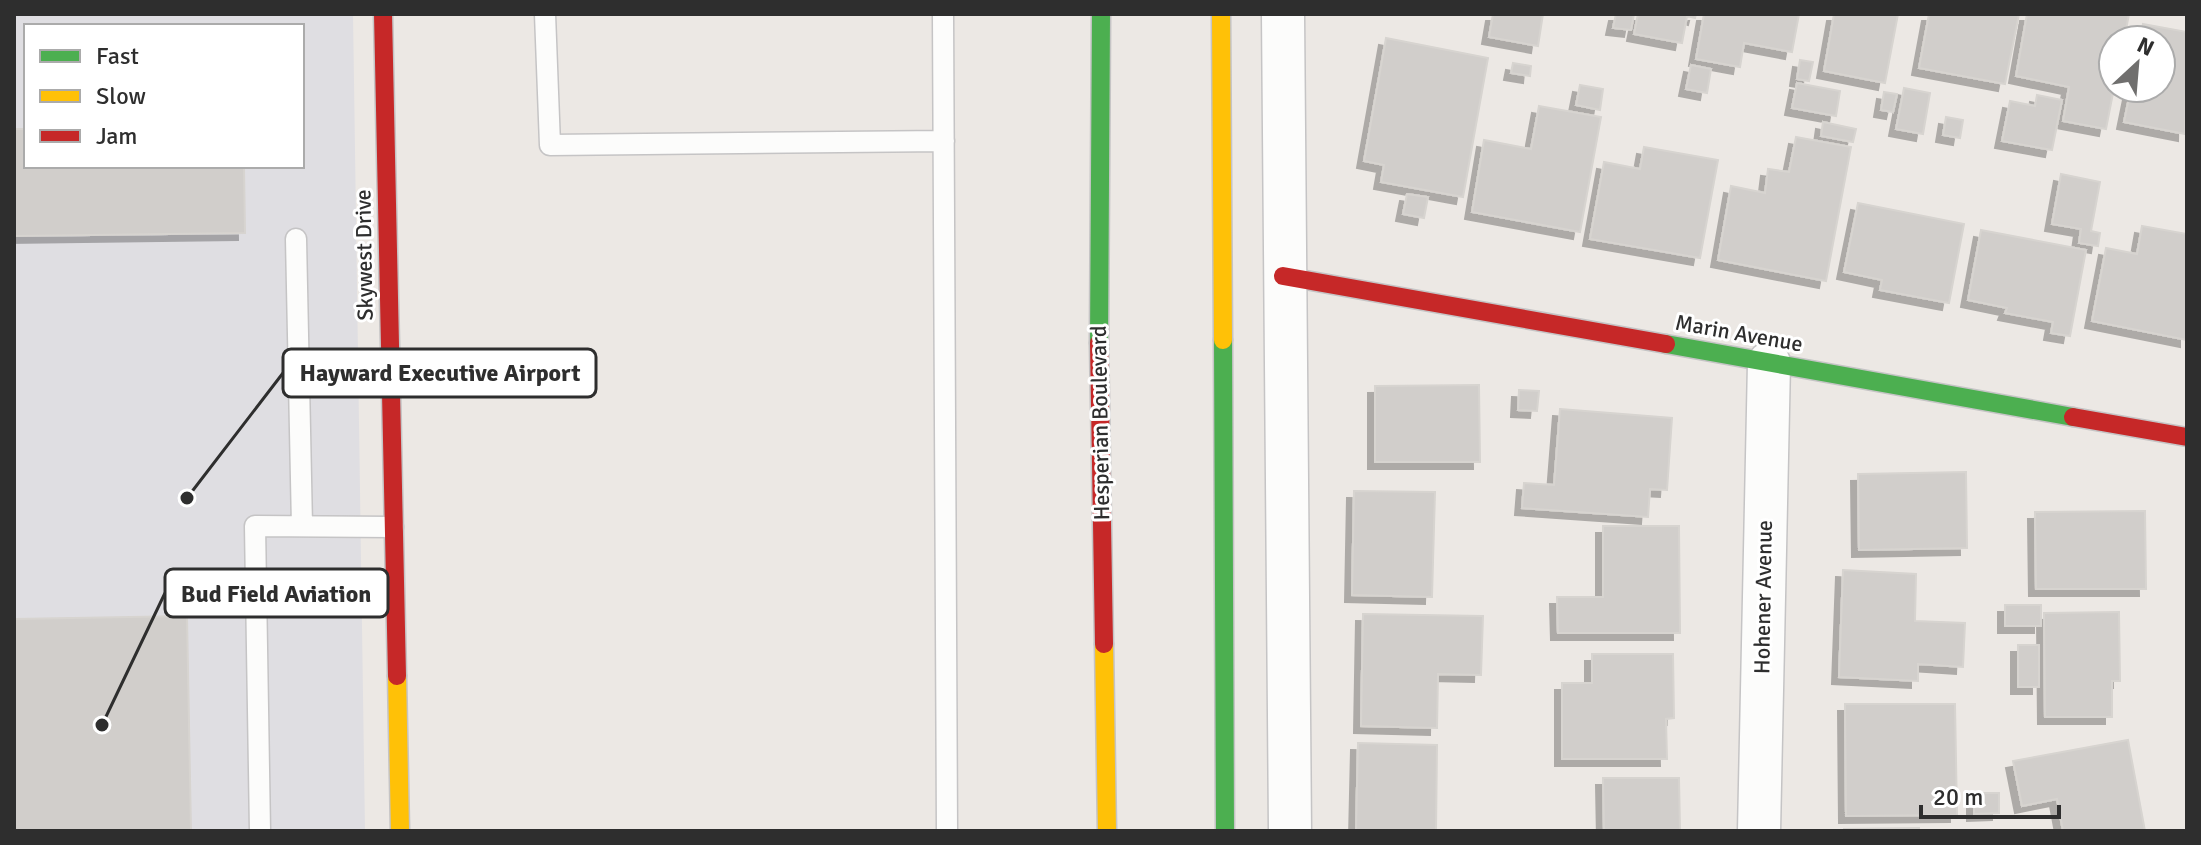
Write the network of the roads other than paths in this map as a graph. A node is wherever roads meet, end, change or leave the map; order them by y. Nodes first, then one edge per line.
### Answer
1 (383, 14) edge
2 (545, 14) edge
3 (943, 14) edge
4 (1101, 14) edge
5 (1221, 14) edge
6 (1283, 14) edge
7 (944, 141) junction
8 (296, 239) dead end
9 (1283, 276) junction
10 (1769, 363) junction
11 (2187, 437) edge
12 (302, 526) junction
13 (393, 527) junction
14 (260, 831) edge
15 (400, 831) edge
16 (947, 831) edge
17 (1107, 831) edge
18 (1225, 831) edge
19 (1290, 831) edge
20 (1759, 831) edge

1 - 13 street, Skywest Drive
2 - 7 lane
3 - 7 lane
4 - 17 street, Hesperian Boulevard
5 - 18 street
6 - 9 street
7 - 16 lane
8 - 12 lane
9 - 10 street, Marin Avenue
9 - 19 street
10 - 11 street, Marin Avenue
10 - 20 street, Hohener Avenue
12 - 13 lane
12 - 14 lane
13 - 15 street, Skywest Drive

